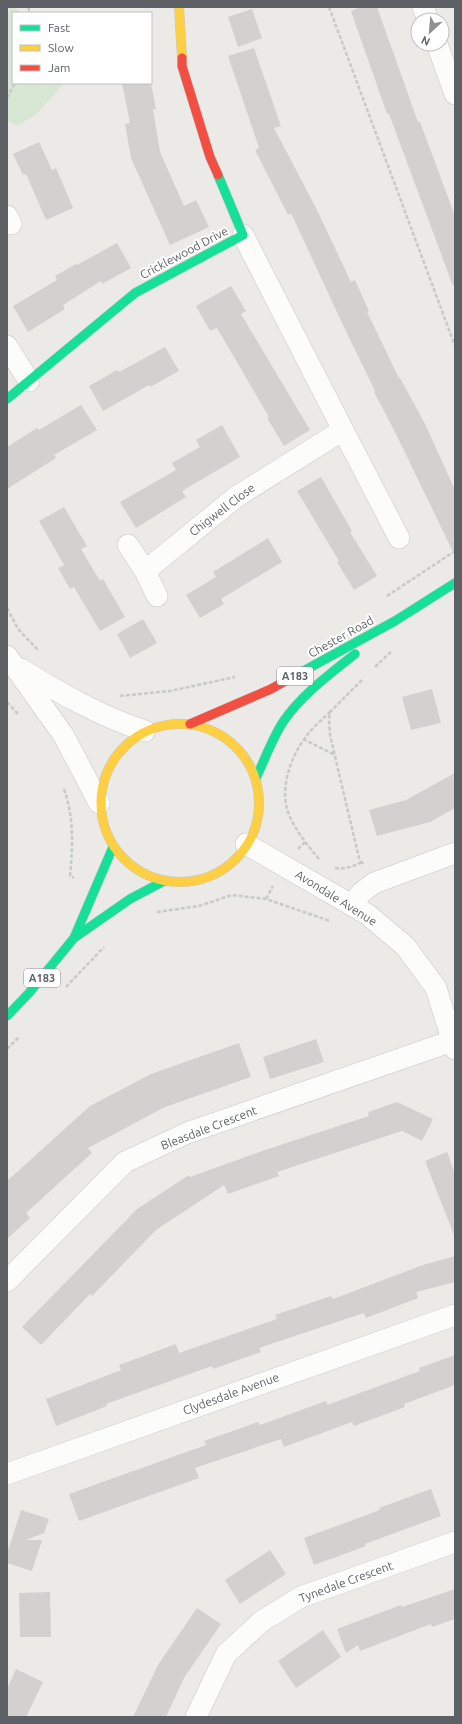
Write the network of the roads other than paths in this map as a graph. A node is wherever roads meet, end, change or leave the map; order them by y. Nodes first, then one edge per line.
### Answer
1 (179, 7) edge
2 (439, 52) edge
3 (455, 94) edge
4 (242, 235) junction
5 (7, 346) edge
6 (29, 381) junction
7 (7, 399) edge
8 (343, 430) junction
9 (399, 538) dead end
10 (128, 546) dead end
11 (145, 571) junction
12 (455, 583) edge
13 (157, 596) dead end
14 (395, 621) junction
15 (9, 659) edge
16 (190, 724) junction
17 (144, 731) junction
18 (256, 778) junction
19 (99, 803) junction
20 (246, 844) junction
21 (113, 847) junction
22 (455, 853) edge
23 (164, 881) junction
24 (352, 906) junction
25 (74, 938) junction
26 (7, 1016) edge
27 (454, 1045) edge
28 (7, 1281) edge
29 (455, 1315) edge
30 (7, 1474) edge
31 (455, 1542) edge
32 (196, 1717) edge

1 - 4 main road, Cricklewood Drive
2 - 3 street
4 - 6 main road, Cricklewood Drive
4 - 8 street
5 - 6 street
6 - 7 main road, Cricklewood Drive
8 - 9 street
8 - 11 street, Chigwell Close
10 - 11 street
11 - 13 street
12 - 14 main road, Chester Road / A183
14 - 16 main road, Chester Road / A183
14 - 18 main road, Chester Road / A183
15 - 17 street
15 - 19 street
16 - 17 main road
16 - 18 main road
17 - 19 main road
18 - 20 main road
19 - 21 main road
20 - 23 main road
20 - 24 street, Avondale Avenue
21 - 23 main road
21 - 25 main road, A183
22 - 24 street
23 - 25 main road, A183
24 - 27 street, Avondale Avenue
25 - 26 main road, A183
27 - 28 street, Bleasdale Crescent
29 - 30 street, Clydesdale Avenue
31 - 32 street, Tynedale Crescent

